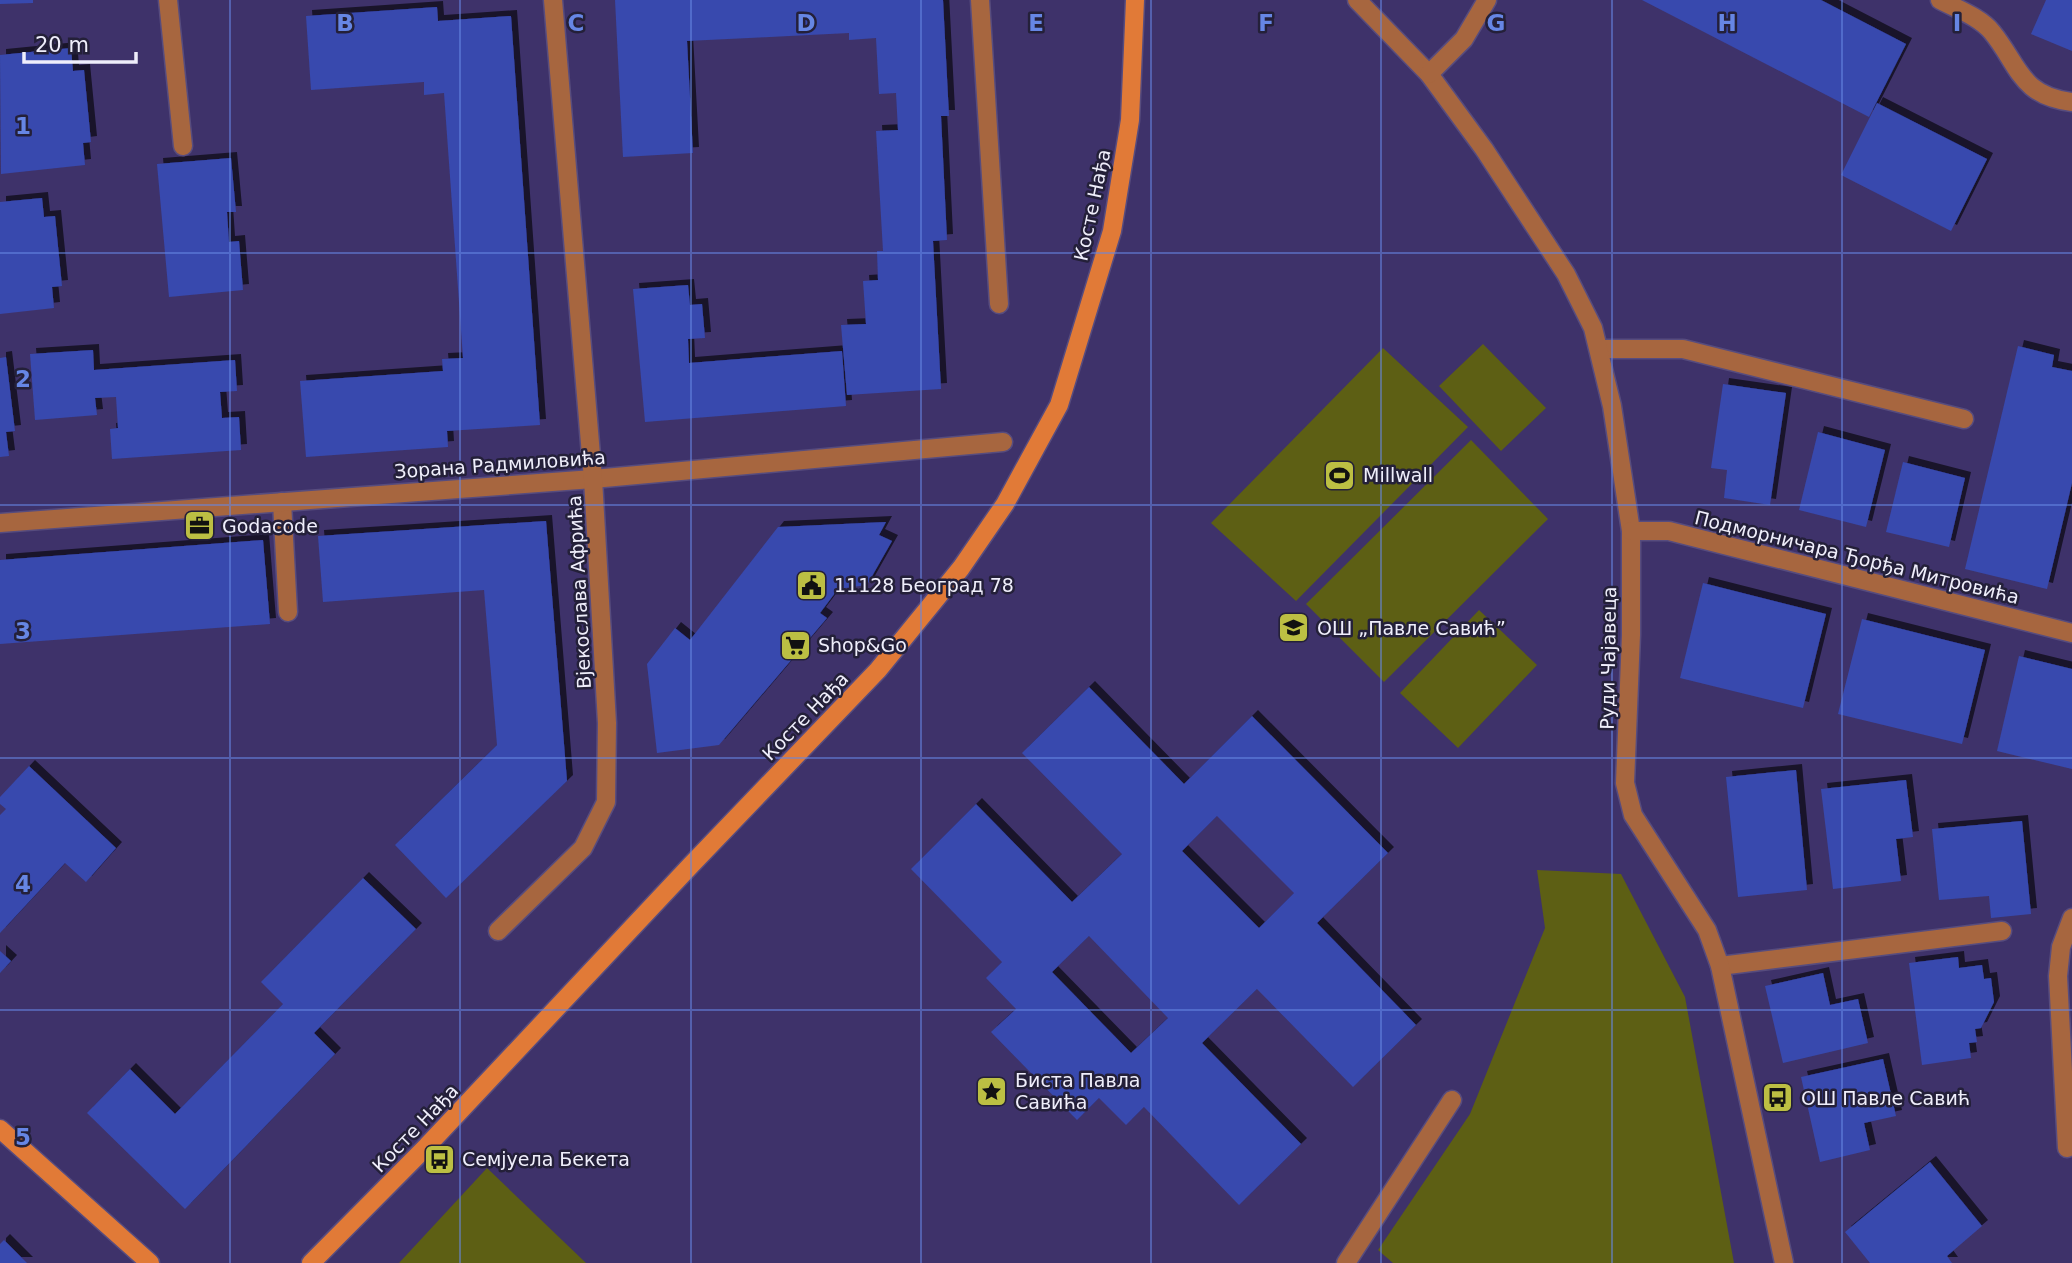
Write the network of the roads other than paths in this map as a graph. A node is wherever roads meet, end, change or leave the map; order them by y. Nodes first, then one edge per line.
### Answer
1 (168, 0) edge
2 (553, 0) edge
3 (980, 0) edge
4 (1135, 0) edge
5 (1357, 0) edge
6 (1487, 0) edge
7 (1940, 0) edge
8 (1429, 74) junction
9 (2072, 102) edge
10 (183, 146) dead end
11 (999, 304) dead end
12 (1600, 348) junction
13 (1964, 419) dead end
14 (1003, 442) dead end
15 (593, 479) junction
16 (282, 502) junction
17 (0, 523) edge
18 (1631, 531) junction
19 (288, 612) dead end
20 (2072, 633) edge
21 (2072, 918) edge
22 (498, 931) dead end
23 (2002, 931) dead end
24 (1720, 966) junction
25 (1452, 1100) dead end
26 (0, 1129) edge
27 (2067, 1148) dead end
28 (150, 1263) edge
29 (312, 1263) edge
30 (1346, 1263) edge
31 (1784, 1263) edge

1 - 10 street
2 - 15 street, Вјекослава Афрића
3 - 11 street
4 - 29 street, Косте Нађа
5 - 8 street, Руди Чајавеца
6 - 8 street
7 - 9 street
8 - 12 street, Руди Чајавеца
12 - 13 street
12 - 18 street, Руди Чајавеца
14 - 15 street, Зорана Радмиловића
15 - 16 street, Зорана Радмиловића
15 - 22 street, Вјекослава Афрића
16 - 17 street, Зорана Радмиловића
16 - 19 street
18 - 20 street, Подморничара Ђорђа Митровића
18 - 24 street, Руди Чајавеца
21 - 27 street
23 - 24 street
24 - 31 street, Руди Чајавеца
25 - 30 street
26 - 28 street

